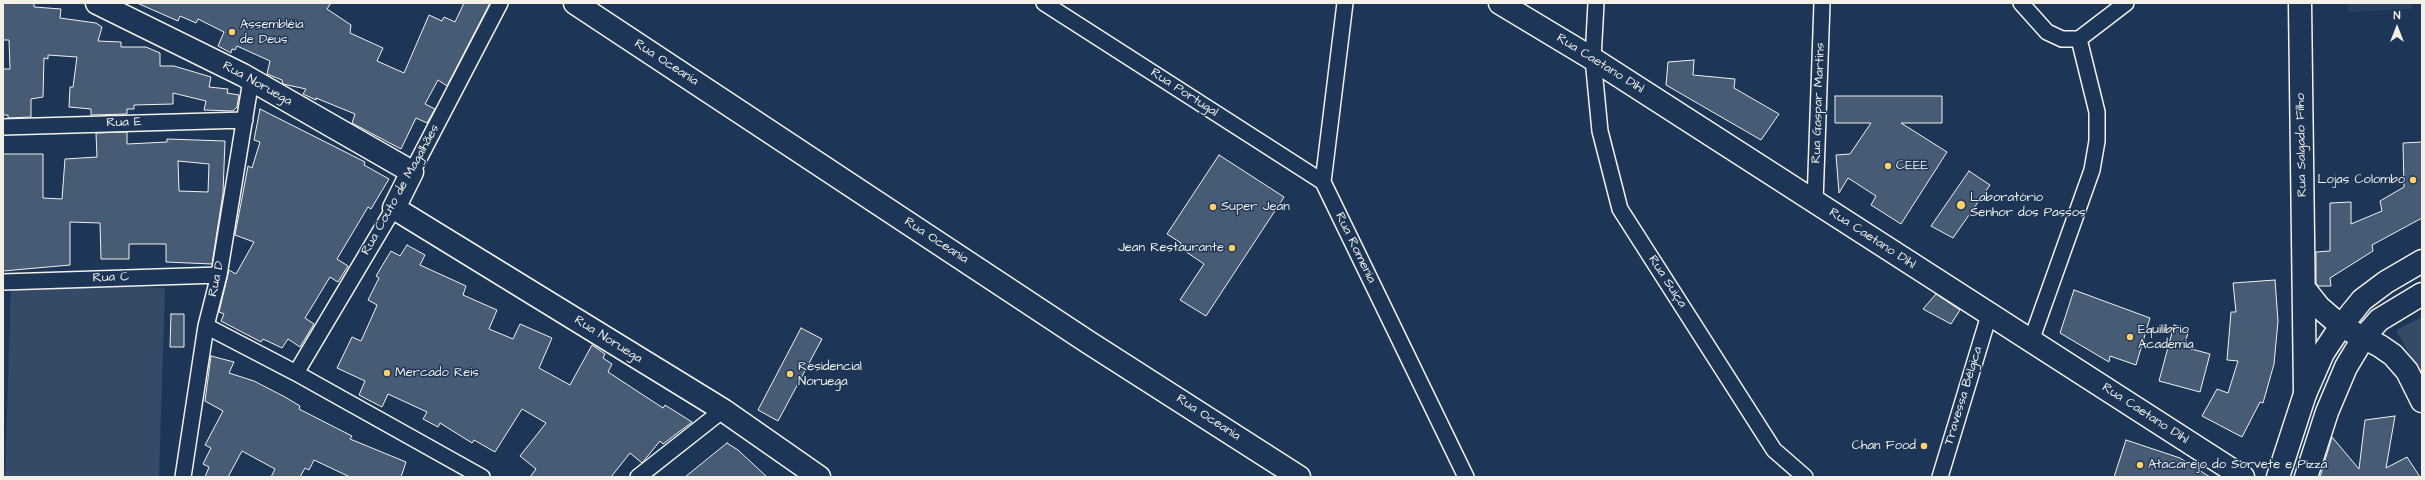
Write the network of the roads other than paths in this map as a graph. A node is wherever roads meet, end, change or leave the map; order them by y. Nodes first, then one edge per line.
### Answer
1 (500, 3) edge
2 (575, 3) edge
3 (1044, 3) edge
4 (1345, 3) edge
5 (1500, 3) edge
6 (1596, 3) edge
7 (1822, 3) edge
8 (2021, 3) edge
9 (2126, 3) edge
10 (2300, 3) edge
11 (103, 4) edge
12 (2079, 39) junction
13 (1593, 59) junction
14 (251, 80) junction
15 (245, 120) junction
16 (3, 127) edge
17 (412, 172) junction
18 (1323, 182) junction
19 (1815, 202) junction
20 (394, 208) junction
21 (2422, 261) edge
22 (219, 275) junction
23 (3, 282) edge
24 (2304, 288) junction
25 (2422, 294) edge
26 (1989, 315) junction
27 (206, 326) junction
28 (2341, 326) junction
29 (2364, 337) junction
30 (2031, 341) junction
31 (296, 373) junction
32 (2305, 394) junction
33 (2422, 401) edge
34 (724, 410) junction
35 (183, 477) edge
36 (482, 477) edge
37 (638, 477) edge
38 (819, 477) edge
39 (1300, 477) edge
40 (1466, 477) edge
41 (1805, 477) edge
42 (1940, 477) edge
43 (2243, 477) edge
44 (2278, 477) edge
45 (2306, 477) edge

1 - 17 street, Rua Couto de Magalhães
2 - 39 street, Rua Oceania
3 - 18 street, Rua Portugal
4 - 18 street
5 - 13 street, Rua Caetano Dihl
6 - 13 street, Rua Suiça
7 - 19 street, Rua Gaspar Martins
8 - 12 street
9 - 12 street
10 - 24 street, Rua Salgado Filho
11 - 14 street, Rua Noruega
12 - 30 street
13 - 19 street, Rua Caetano Dihl
13 - 41 street, Rua Suiça
14 - 15 street, Rua D
14 - 17 street, Rua Noruega
15 - 16 street, Rua E
15 - 22 street, Rua D
17 - 20 street, Rua Couto de Magalhães
18 - 40 street, Rua Romenia
19 - 26 street, Rua Caetano Dihl
20 - 31 street, Rua Couto de Magalhães
20 - 34 street, Rua Noruega
21 - 28 street
22 - 23 street, Rua C
22 - 27 street, Rua D
24 - 28 street
24 - 32 street, Rua Salgado Filho
25 - 29 street
26 - 30 street, Rua Caetano Dihl
26 - 42 street, Travessa Bélgica
27 - 31 street
27 - 35 street, Rua D
28 - 29 street
28 - 32 street
29 - 33 street
29 - 45 street
30 - 43 street, Rua Caetano Dihl
31 - 36 street
32 - 44 street
34 - 37 street
34 - 38 street, Rua Noruega

